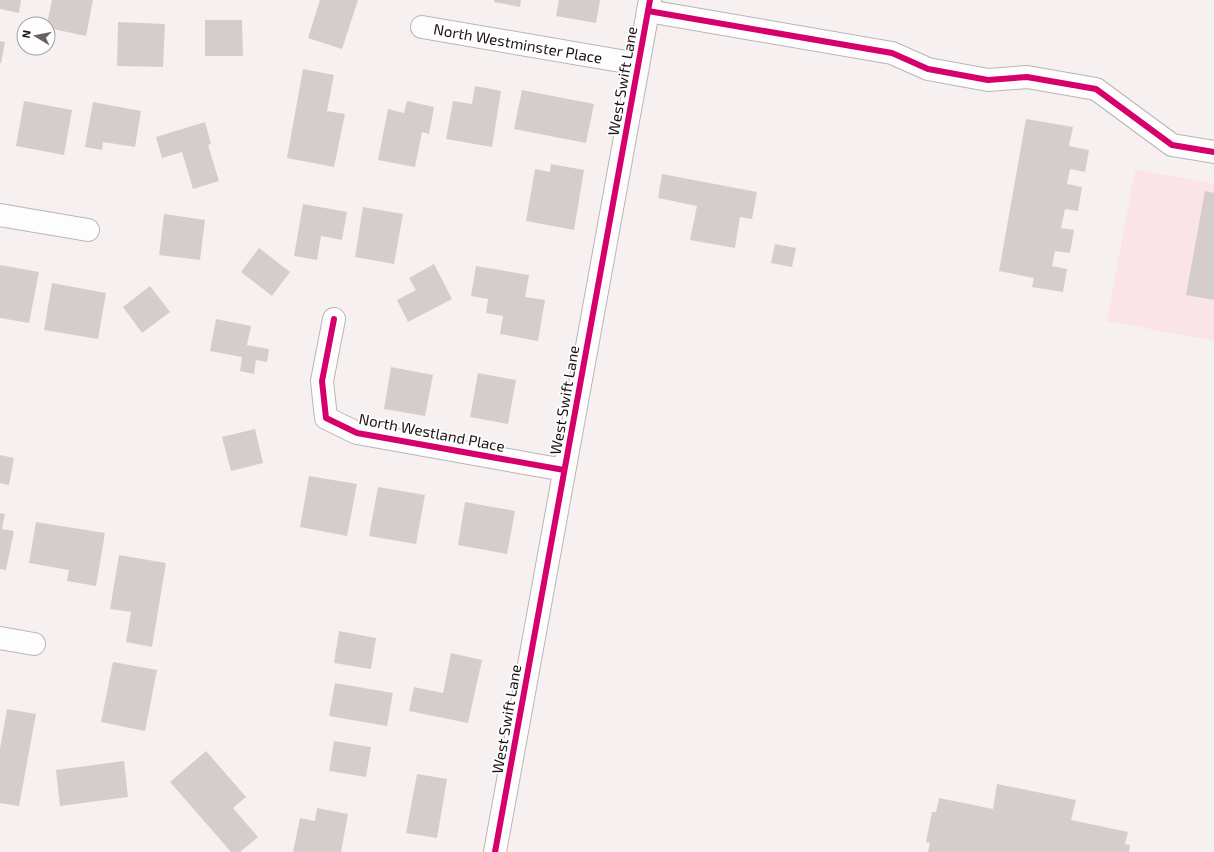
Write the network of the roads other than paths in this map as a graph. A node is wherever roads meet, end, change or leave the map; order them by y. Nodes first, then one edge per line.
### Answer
1 (649, 5) edge
2 (422, 27) dead end
3 (638, 64) junction
4 (1214, 152) edge
5 (0, 215) edge
6 (88, 230) dead end
7 (334, 319) dead end
8 (564, 470) junction
9 (0, 638) edge
10 (34, 644) dead end
11 (495, 852) edge

1 - 3 street, West Swift Lane
1 - 4 street
2 - 3 street, North Westminster Place
3 - 8 street, West Swift Lane
5 - 6 street
7 - 8 street, North Westland Place
8 - 11 street, West Swift Lane
9 - 10 street

